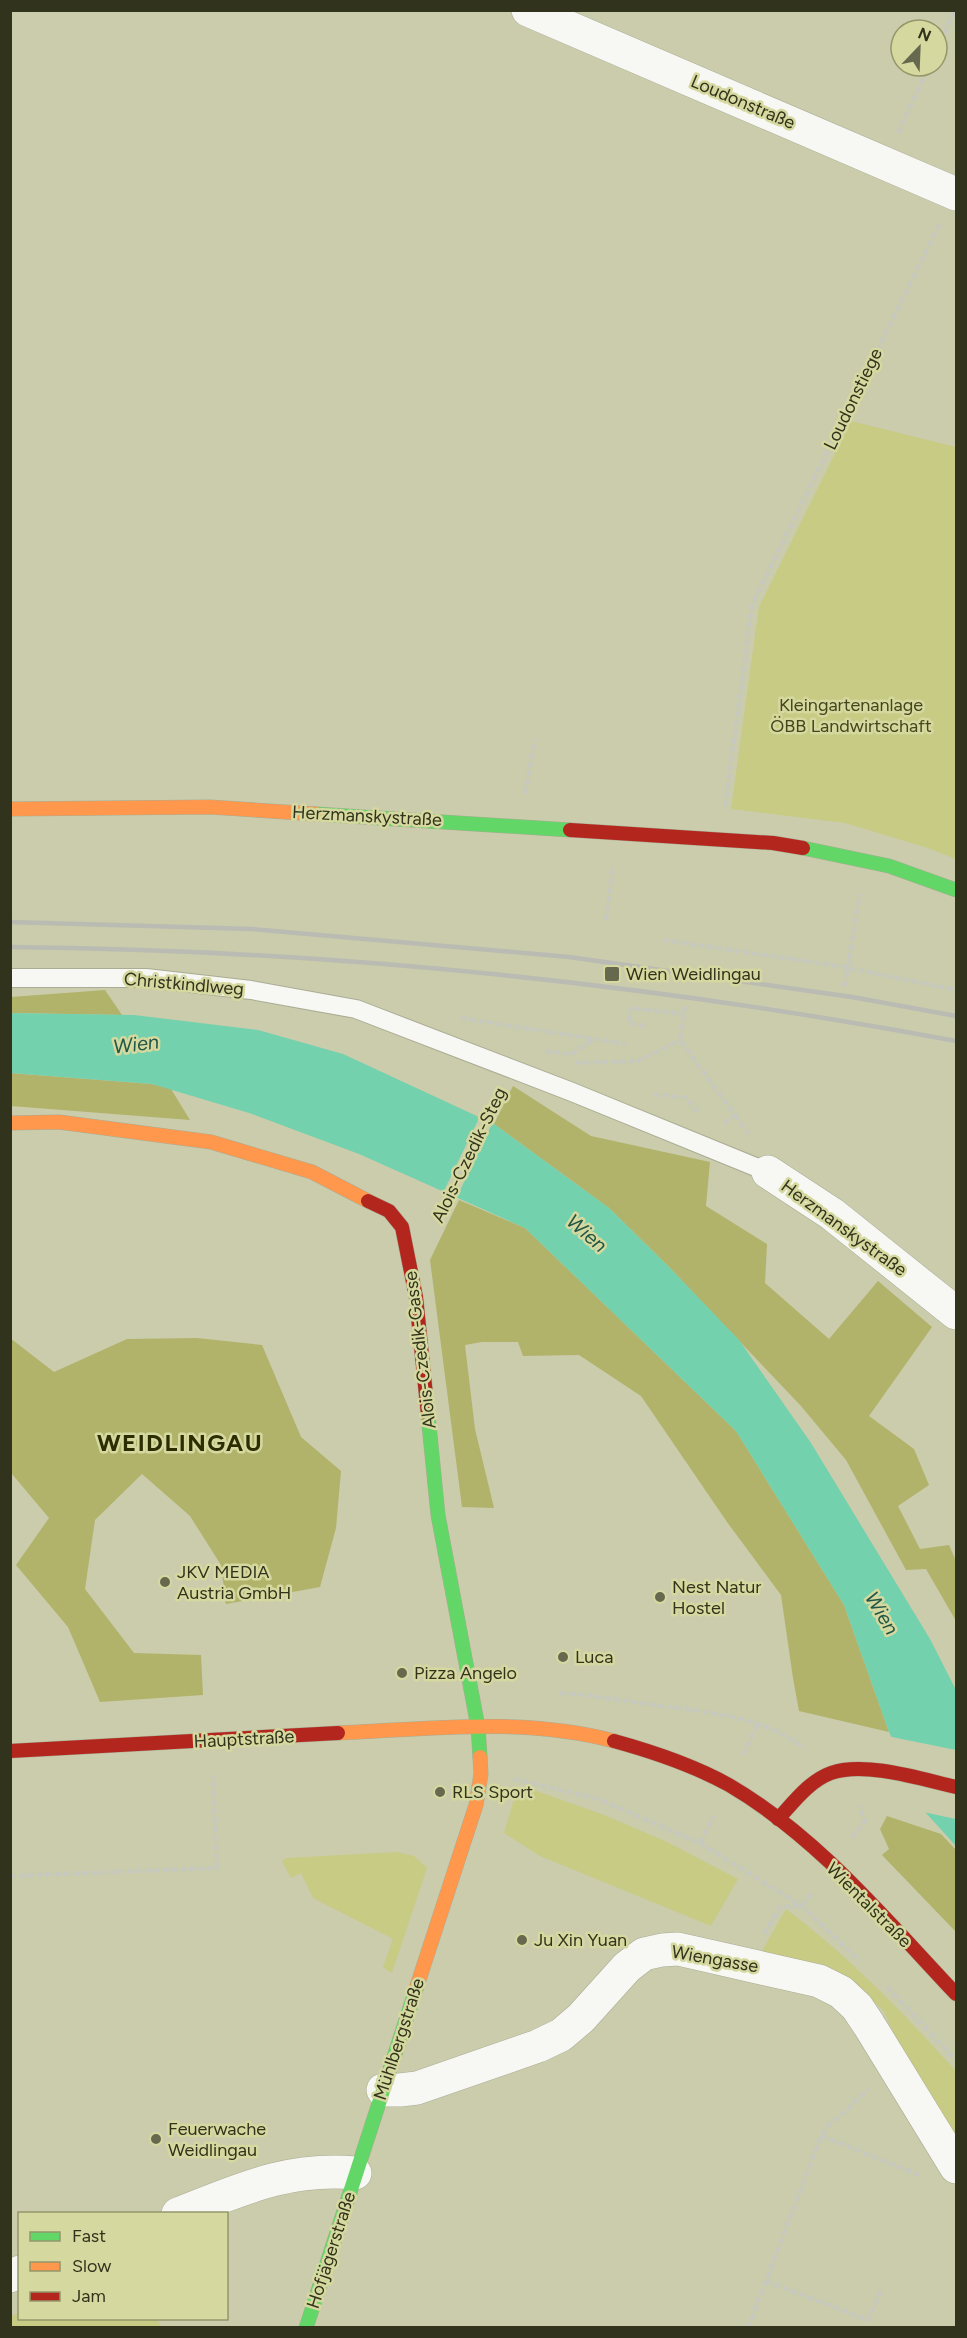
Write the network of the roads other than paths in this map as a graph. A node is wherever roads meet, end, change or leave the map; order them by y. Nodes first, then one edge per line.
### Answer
1 (528, 10) edge
2 (956, 194) edge
3 (10, 809) edge
4 (957, 890) edge
5 (10, 978) edge
6 (356, 1009) joint
7 (10, 1123) edge
8 (768, 1172) joint
9 (957, 1313) edge
10 (478, 1727) junction
11 (10, 1751) edge
12 (957, 1787) edge
13 (778, 1819) junction
14 (957, 1994) edge
15 (383, 2090) junction
16 (957, 2167) edge
17 (355, 2173) junction
18 (183, 2212) edge
19 (306, 2328) edge

1 - 2 street, Loudonstraße
3 - 4 street, Herzmanskystraße
5 - 6 lane, Christkindlweg
6 - 8 lane, Herzmanskystraße
7 - 10 street, Alois-Czedik-Gasse
8 - 9 street, Herzmanskystraße
10 - 11 street, Hauptstraße
10 - 13 street, Hauptstraße
10 - 15 street, Mühlbergstraße
12 - 13 street
13 - 14 street, Wientalstraße
15 - 16 street, Wiengasse
15 - 17 street, Mühlbergstraße
17 - 18 street
17 - 19 street, Hofjägerstraße

